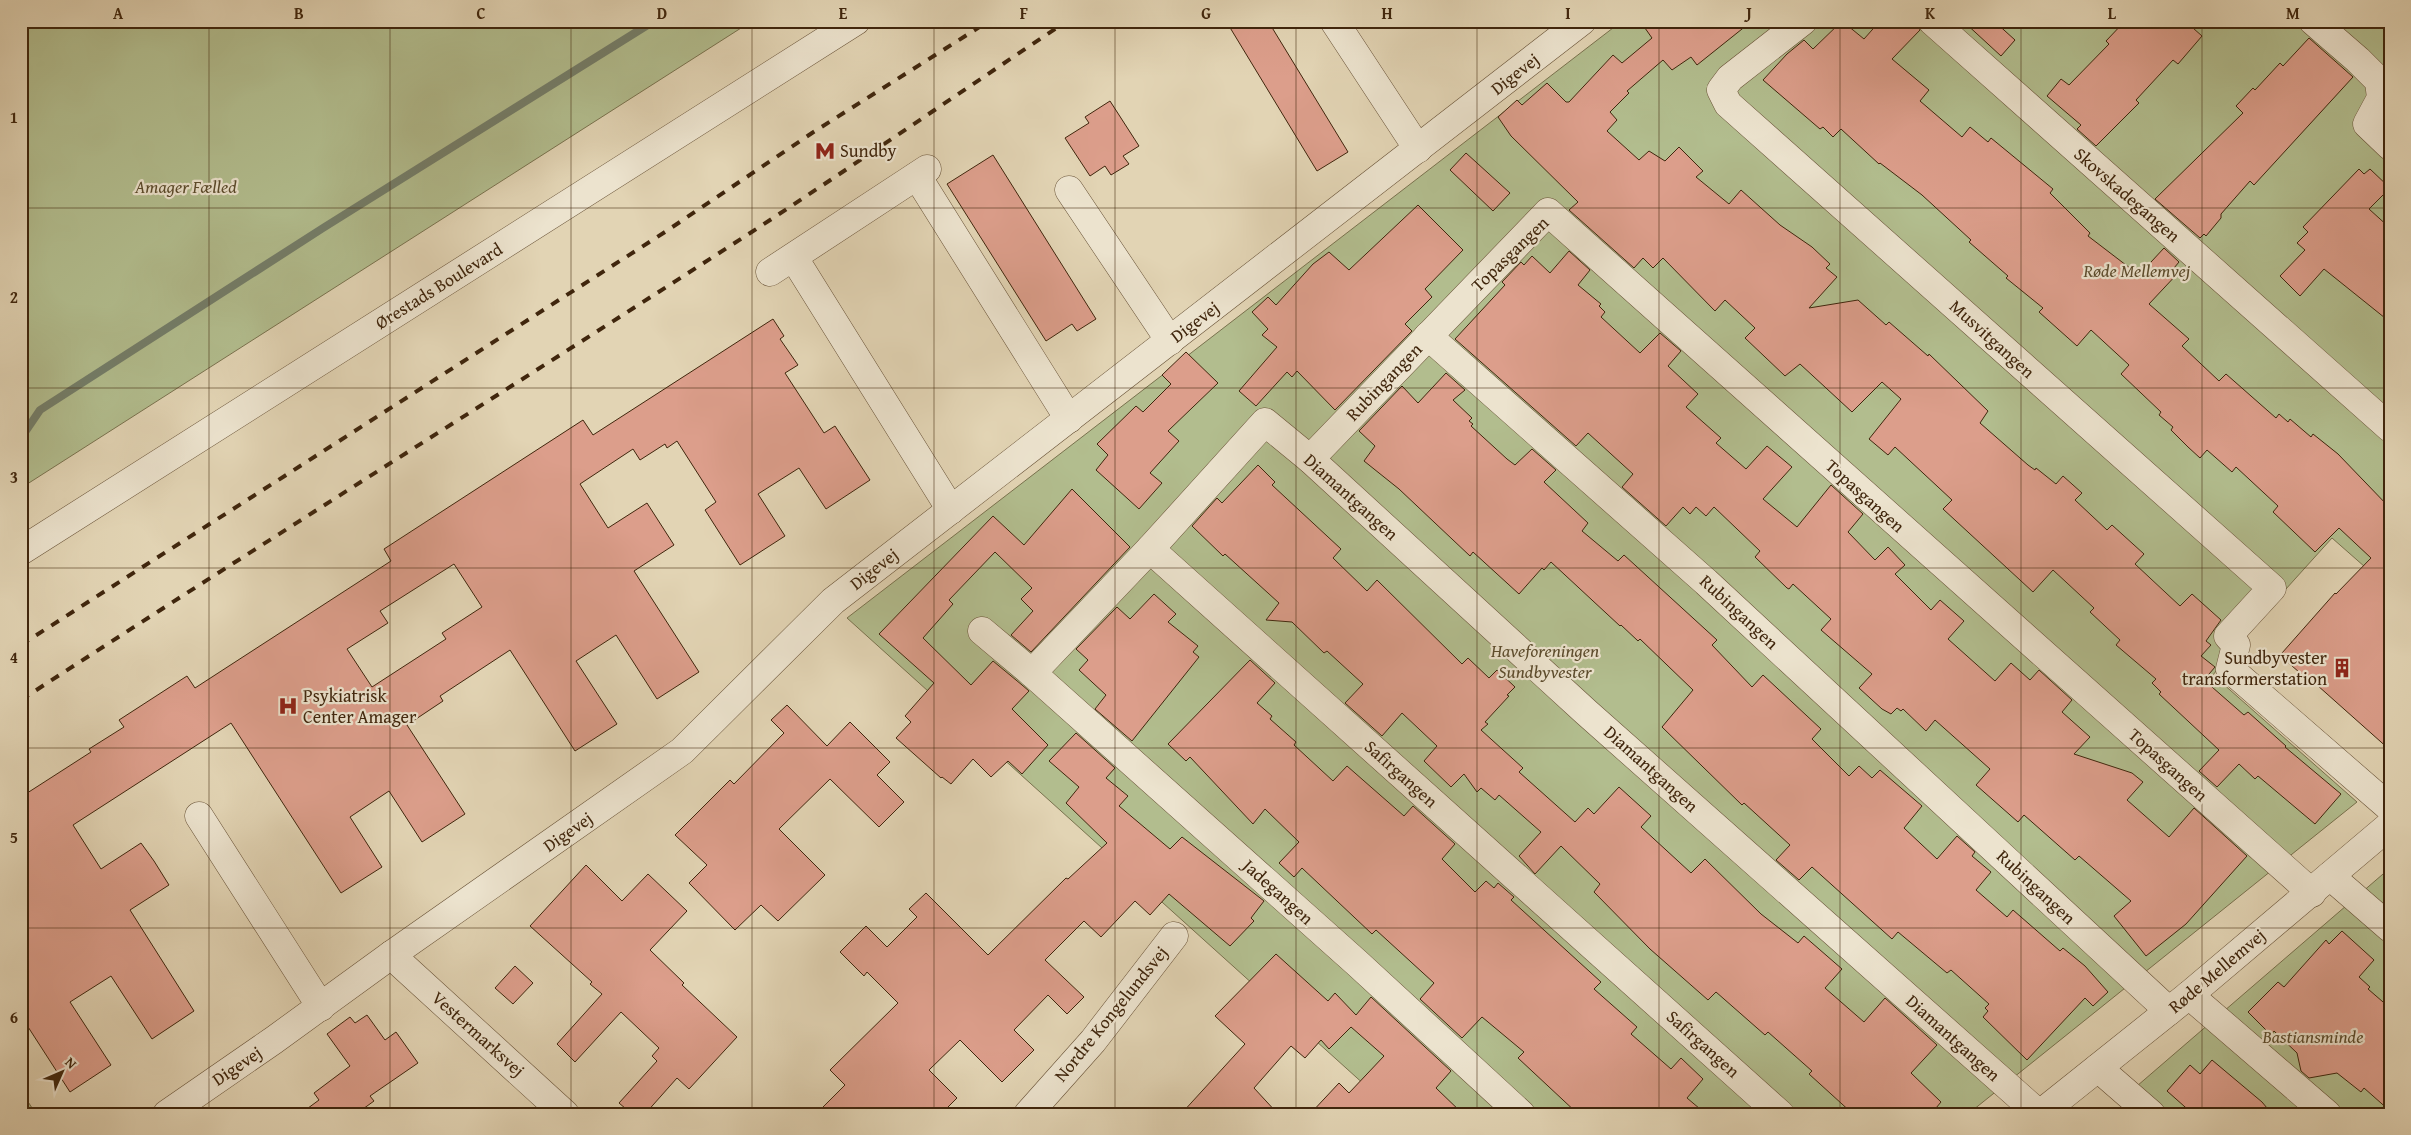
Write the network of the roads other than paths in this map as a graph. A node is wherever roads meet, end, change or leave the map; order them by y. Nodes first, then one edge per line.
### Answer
1 (856, 21) edge
2 (1334, 21) edge
3 (1582, 21) edge
4 (1803, 21) edge
5 (1932, 21) edge
6 (2313, 21) edge
7 (2390, 146) edge
8 (1418, 149) junction
9 (1069, 190) dead end
10 (794, 258) junction
11 (770, 272) dead end
12 (1428, 336) junction
13 (1170, 341) junction
14 (1069, 419) junction
15 (2390, 428) edge
16 (1310, 459) junction
17 (951, 510) junction
18 (1150, 549) junction
19 (21, 551) edge
20 (982, 631) dead end
21 (1032, 673) junction
22 (2390, 808) edge
23 (199, 816) dead end
24 (2390, 825) edge
25 (2321, 884) junction
26 (2390, 928) edge
27 (1174, 936) dead end
28 (392, 955) junction
29 (2179, 1003) junction
30 (321, 1007) junction
31 (2098, 1068) junction
32 (167, 1114) edge
33 (565, 1114) edge
34 (1028, 1114) edge
35 (1522, 1114) edge
36 (1780, 1114) edge
37 (2039, 1114) edge
38 (2151, 1114) edge
39 (2327, 1114) edge

1 - 19 street, Ørestads Boulevard
2 - 8 street
3 - 8 street, Digevej
4 - 22 street, Musvitgangen
5 - 15 street, Skovskadegangen
6 - 7 street
8 - 13 street, Digevej
9 - 13 street
10 - 11 street
10 - 14 street
10 - 17 street
12 - 16 street, Rubingangen
12 - 25 street, Topasgangen
12 - 29 street, Rubingangen
13 - 14 street, Digevej
14 - 17 street, Digevej
16 - 18 street, Diamantgangen
16 - 37 street, Diamantgangen
17 - 28 street, Digevej
18 - 21 street
18 - 36 street, Safirgangen
20 - 21 street, Jadegangen
21 - 35 street, Jadegangen
23 - 30 street
24 - 25 street, Røde Mellemvej
25 - 26 street, Topasgangen
25 - 29 street, Røde Mellemvej
27 - 34 street, Nordre Kongelundsvej
28 - 30 street, Digevej
28 - 33 street, Vestermarksvej
29 - 31 street, Røde Mellemvej
29 - 39 street, Rubingangen
30 - 32 street, Digevej
31 - 37 street, Røde Mellemvej
31 - 38 street

